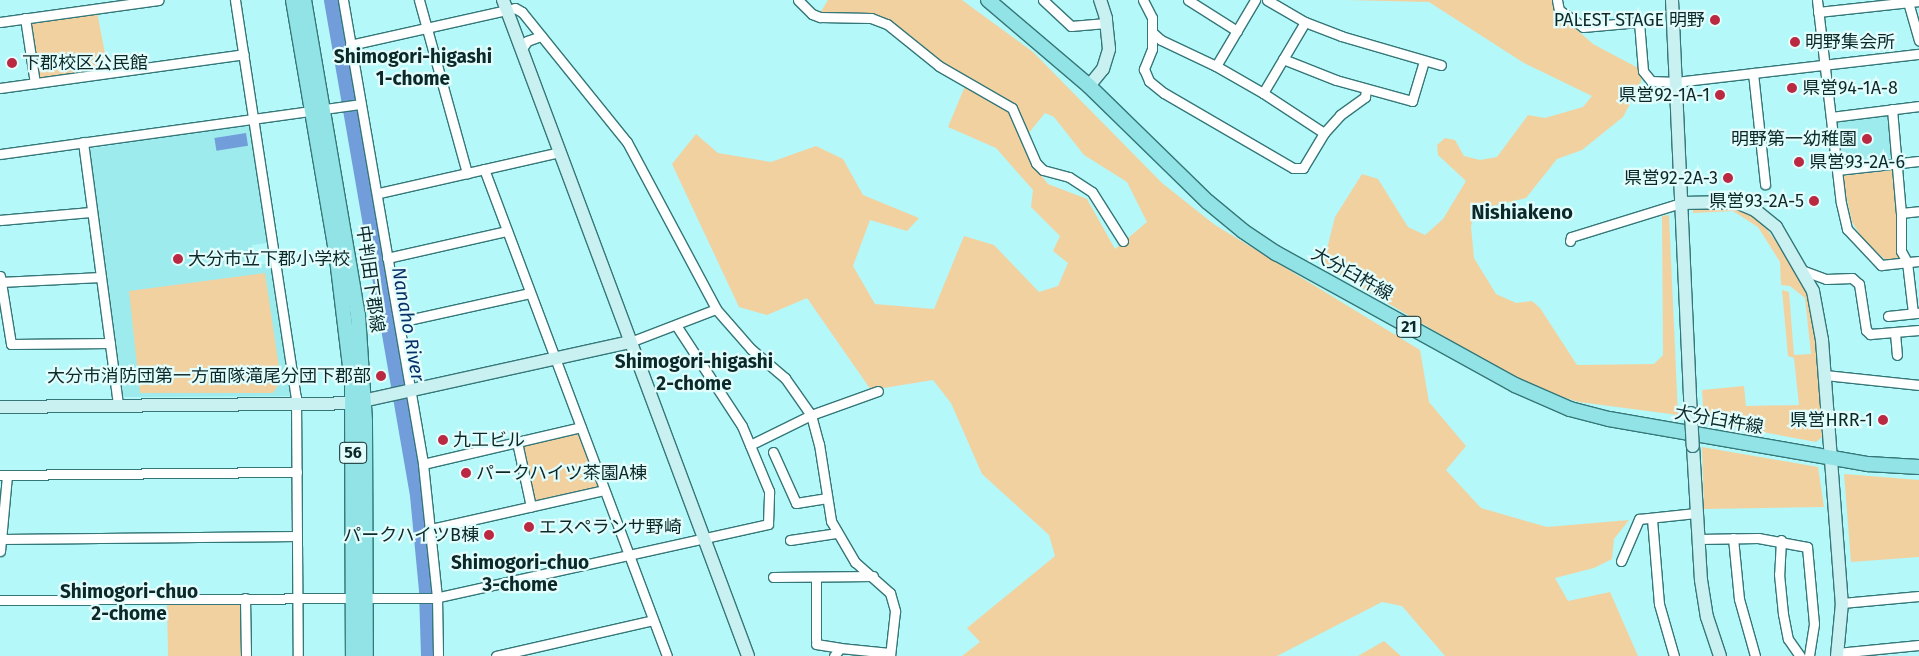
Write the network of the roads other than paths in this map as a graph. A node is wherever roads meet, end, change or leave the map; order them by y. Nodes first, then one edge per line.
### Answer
1 (158, 0) edge
2 (235, 0) edge
3 (293, 0) edge
4 (304, 0) edge
5 (342, 0) edge
6 (419, 0) edge
7 (798, 0) edge
8 (988, 0) edge
9 (1043, 0) edge
10 (1100, 0) edge
11 (1143, 0) edge
12 (1188, 0) edge
13 (1255, 0) edge
14 (1267, 0) edge
15 (1557, 0) edge
16 (1672, 0) edge
17 (1817, 0) edge
18 (1919, 0) edge
19 (1908, 2) junction
20 (505, 5) edge
21 (1818, 12) junction
22 (25, 18) junction
23 (0, 22) edge
24 (1305, 22) junction
25 (1106, 23) junction
26 (427, 28) junction
27 (1236, 31) junction
28 (1152, 32) junction
29 (541, 36) junction
30 (1919, 40) edge
31 (350, 45) junction
32 (522, 50) junction
33 (244, 54) junction
34 (1919, 54) edge
35 (1283, 59) junction
36 (1424, 60) junction
37 (1441, 65) dead end
38 (1824, 65) junction
39 (1216, 66) junction
40 (1753, 73) junction
41 (1676, 82) junction
42 (34, 83) junction
43 (1088, 86) junction
44 (0, 88) edge
45 (1366, 90) junction
46 (1263, 93) junction
47 (360, 105) junction
48 (1919, 106) edge
49 (1892, 109) junction
50 (325, 110) junction
51 (1831, 117) junction
52 (256, 119) junction
53 (1324, 133) junction
54 (83, 142) junction
55 (560, 152) junction
56 (0, 154) edge
57 (1919, 161) edge
58 (1896, 164) junction
59 (484, 169) junction
60 (1837, 170) junction
61 (467, 173) junction
62 (1766, 184) dead end
63 (379, 193) junction
64 (1681, 204) junction
65 (1919, 211) edge
66 (92, 212) junction
67 (1901, 213) junction
68 (0, 220) edge
69 (507, 231) junction
70 (1122, 241) dead end
71 (1570, 242) dead end
72 (388, 258) junction
73 (1919, 261) edge
74 (1907, 262) junction
75 (1804, 271) junction
76 (101, 277) junction
77 (0, 280) edge
78 (530, 293) junction
79 (716, 309) junction
80 (1916, 313) edge
81 (1888, 316) dead end
82 (399, 322) junction
83 (676, 325) junction
84 (1919, 330) edge
85 (1895, 333) junction
86 (630, 342) junction
87 (110, 343) junction
88 (1898, 355) dead end
89 (555, 358) junction
90 (1825, 375) junction
91 (1919, 386) edge
92 (411, 391) junction
93 (878, 391) dead end
94 (358, 402) junction
95 (296, 404) junction
96 (118, 405) junction
97 (0, 407) edge
98 (811, 415) junction
99 (581, 427) junction
100 (517, 442) junction
101 (750, 445) junction
102 (773, 452) dead end
103 (1829, 458) junction
104 (423, 464) junction
105 (1919, 467) edge
106 (297, 472) junction
107 (4, 475) edge
108 (604, 490) junction
109 (826, 498) junction
110 (531, 507) junction
111 (1696, 514) junction
112 (1652, 519) junction
113 (431, 529) junction
114 (837, 533) junction
115 (297, 536) junction
116 (704, 538) junction
117 (1733, 538) junction
118 (2, 539) junction
119 (1698, 539) junction
120 (790, 540) dead end
121 (1782, 540) junction
122 (0, 552) edge
123 (628, 555) junction
124 (1621, 561) dead end
125 (873, 576) junction
126 (773, 577) dead end
127 (816, 577) junction
128 (1919, 596) edge
129 (245, 598) junction
130 (298, 598) junction
131 (360, 598) junction
132 (436, 598) junction
133 (0, 600) edge
134 (1842, 603) junction
135 (653, 620) junction
136 (1919, 646) edge
137 (837, 652) edge
138 (890, 654) edge
139 (1837, 654) edge
140 (246, 656) edge
141 (298, 656) edge
142 (353, 656) edge
143 (366, 656) edge
144 (438, 656) edge
145 (496, 656) edge
146 (667, 656) edge
147 (748, 656) edge
148 (1674, 656) edge
149 (1720, 656) edge
150 (1755, 656) edge
151 (1800, 656) edge
152 (1809, 656) edge

1 - 22 street
2 - 33 street
3 - 50 main road, 中判田下郡線 / 56
4 - 50 main road, 中判田下郡線 / 56
5 - 31 street
6 - 26 street
7 - 70 street
8 - 43 main road, 大分臼杵線 / 21
9 - 25 street
10 - 25 street
11 - 28 street
12 - 27 street
13 - 27 street
14 - 24 street
15 - 41 street
16 - 41 street
17 - 21 street
18 - 19 street
19 - 21 street
19 - 30 street
20 - 26 street
20 - 29 street
20 - 32 street
21 - 38 street
22 - 23 street
22 - 42 street
24 - 35 street
24 - 36 street
25 - 43 street
26 - 31 street
26 - 61 street
27 - 39 street
28 - 39 street
28 - 53 street
29 - 32 street
29 - 79 street
31 - 47 street
32 - 55 street
33 - 42 street
33 - 52 street
34 - 38 street
35 - 45 street
35 - 46 street
36 - 37 street
36 - 45 street
38 - 40 street
38 - 51 street
39 - 46 street
40 - 41 street
40 - 62 street
41 - 64 street
42 - 44 street
43 - 103 main road, 大分臼杵線 / 21
45 - 53 street
46 - 53 street
47 - 50 street
47 - 63 street
48 - 49 street
49 - 51 street
49 - 58 street
50 - 52 street
50 - 94 main road, 中判田下郡線 / 56
51 - 60 street
52 - 54 street
52 - 95 street
54 - 56 street
54 - 66 street
55 - 59 street
55 - 86 street
57 - 58 street
58 - 60 street
58 - 67 street
59 - 61 street
59 - 69 street
60 - 74 street
61 - 63 street
63 - 72 street
64 - 71 street
64 - 75 street
64 - 111 street, bridge
65 - 67 street
66 - 68 street
66 - 76 street
67 - 74 street
69 - 72 street
69 - 78 street
72 - 82 street
73 - 74 street
74 - 80 street
75 - 85 street
75 - 90 street
76 - 77 street
76 - 87 street
77 - 87 street
78 - 82 street
78 - 89 street
79 - 83 street
79 - 98 street
80 - 81 street
82 - 92 street
83 - 86 street
83 - 101 street
84 - 85 street
85 - 88 street
86 - 89 street
86 - 116 street
87 - 96 street
89 - 92 street
89 - 99 street
90 - 91 street
90 - 103 street
92 - 94 street
92 - 104 street
93 - 98 street
94 - 95 street
94 - 131 main road, 中判田下郡線 / 56
95 - 96 street
95 - 106 street
96 - 97 street
98 - 101 street
98 - 109 street
99 - 100 street
99 - 108 street
100 - 104 street
100 - 110 street
101 - 116 street
102 - 109 street
103 - 105 main road, 大分臼杵線 / 21
103 - 134 street
104 - 113 street
106 - 107 street
106 - 115 street
107 - 118 street
108 - 110 street
108 - 123 street
109 - 114 street
110 - 113 street
111 - 112 street
111 - 119 street
112 - 124 street
112 - 148 street
113 - 132 street
114 - 120 street
114 - 125 street
115 - 118 street
115 - 130 street
116 - 123 street
116 - 147 street
117 - 119 street
117 - 121 street
117 - 150 street
118 - 122 street
119 - 149 street
121 - 151 street
121 - 152 street
123 - 132 street
123 - 135 street
125 - 127 street
125 - 138 street
126 - 127 street
127 - 137 street
128 - 134 street
129 - 130 street
129 - 133 street
129 - 140 street
130 - 131 street
130 - 141 street
131 - 132 street
131 - 142 main road, 中判田下郡線 / 56
131 - 143 main road, 中判田下郡線 / 56
132 - 144 street
134 - 139 street
135 - 145 street
135 - 146 street
136 - 139 street
137 - 138 street

